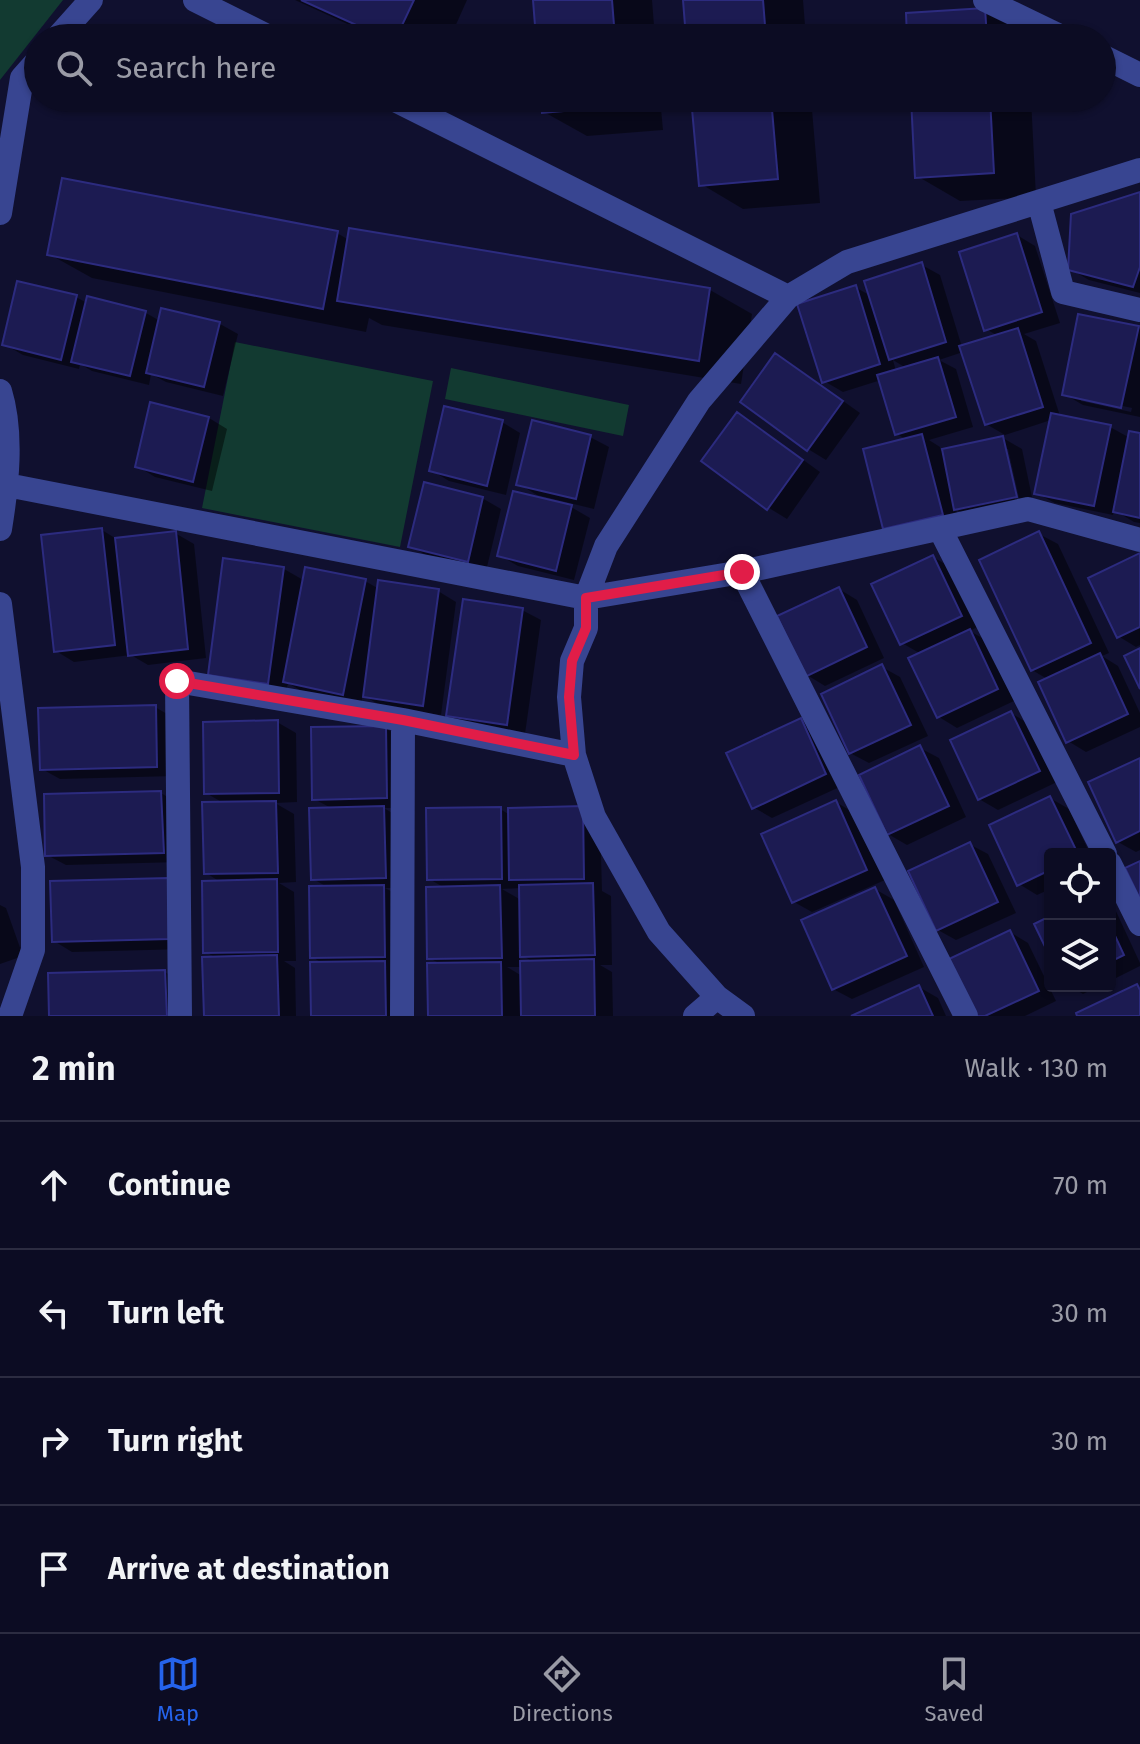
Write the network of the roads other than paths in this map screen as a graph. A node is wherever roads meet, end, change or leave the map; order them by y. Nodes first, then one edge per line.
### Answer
1 (91, 0) edge
2 (195, 0) edge
3 (985, 0) edge
4 (70, 24) edge
5 (243, 24) edge
6 (1035, 24) edge
7 (1116, 63) edge
8 (1140, 75) edge
9 (24, 76) edge
10 (419, 112) edge
11 (1140, 170) edge
12 (1039, 202) junction
13 (0, 213) edge
14 (788, 297) junction
15 (1140, 310) edge
16 (0, 391) edge
17 (7, 485) junction
18 (0, 529) edge
19 (940, 529) junction
20 (1140, 540) edge
21 (742, 572) junction
22 (586, 598) junction
23 (0, 604) edge
24 (6, 710) edge
25 (403, 720) junction
26 (574, 755) junction
27 (1102, 848) edge
28 (1116, 876) edge
29 (1140, 924) edge
30 (717, 997) junction
31 (10, 1016) edge
32 (180, 1016) edge
33 (402, 1016) edge
34 (695, 1016) edge
35 (743, 1016) edge
36 (966, 1016) edge

1 - 4 street
2 - 5 street
3 - 6 street
7 - 8 street
9 - 13 street
10 - 14 street
11 - 12 street
12 - 14 street
12 - 15 street
14 - 22 street
16 - 17 street
17 - 18 street
17 - 22 street
19 - 20 street
19 - 21 street
19 - 27 street
21 - 22 street
21 - 36 street
22 - 26 street
23 - 24 street
24 - 31 street
25 - 26 street
25 - 32 street
25 - 33 street
26 - 30 street
28 - 29 street
30 - 34 street
30 - 35 street

